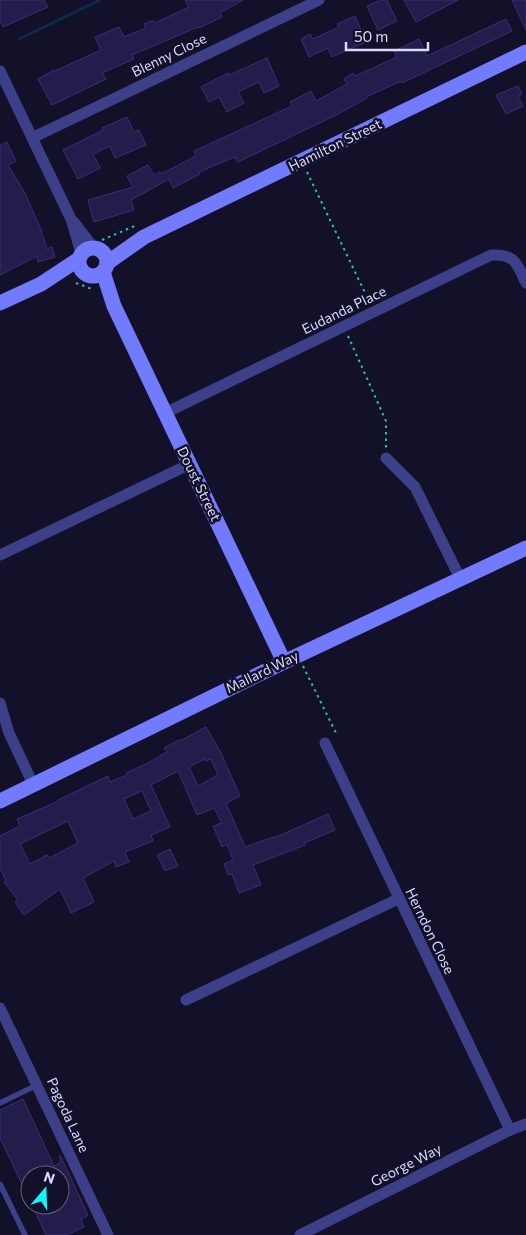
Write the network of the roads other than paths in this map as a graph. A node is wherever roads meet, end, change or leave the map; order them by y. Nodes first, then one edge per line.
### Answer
1 (319, 0) edge
2 (526, 52) edge
3 (0, 71) edge
4 (32, 138) junction
5 (91, 267) junction
6 (526, 282) edge
7 (0, 304) edge
8 (165, 413) junction
9 (386, 458) road end
10 (190, 464) junction
11 (526, 548) edge
12 (0, 555) edge
13 (460, 578) junction
14 (291, 658) junction
15 (0, 702) edge
16 (325, 743) road end
17 (33, 784) junction
18 (0, 800) edge
19 (398, 899) junction
20 (186, 1000) dead end
21 (0, 1008) edge
22 (37, 1085) junction
23 (0, 1103) edge
24 (526, 1124) edge
25 (510, 1130) junction
26 (0, 1184) edge
27 (25, 1235) edge
28 (108, 1235) edge
29 (300, 1235) edge

1 - 4 street, Blenny Close
2 - 5 street, Hamilton Street
3 - 4 street, Doust Street
4 - 5 street, Doust Street
5 - 7 street, Hamilton Street
5 - 8 street, Doust Street
6 - 8 street, Eudanda Place
8 - 10 street, Doust Street
9 - 13 street
10 - 12 street
10 - 14 street, Doust Street
11 - 13 street, Mallard Way
13 - 14 street, Mallard Way
14 - 17 street, Mallard Way
15 - 17 street
16 - 19 street, Herndon Close
17 - 18 street, Mallard Way
19 - 20 street
19 - 25 street, Herndon Close
21 - 22 street, Pagoda Lane
22 - 23 lane
22 - 28 street, Pagoda Lane
24 - 25 street, George Way
25 - 29 street, George Way
26 - 27 lane

